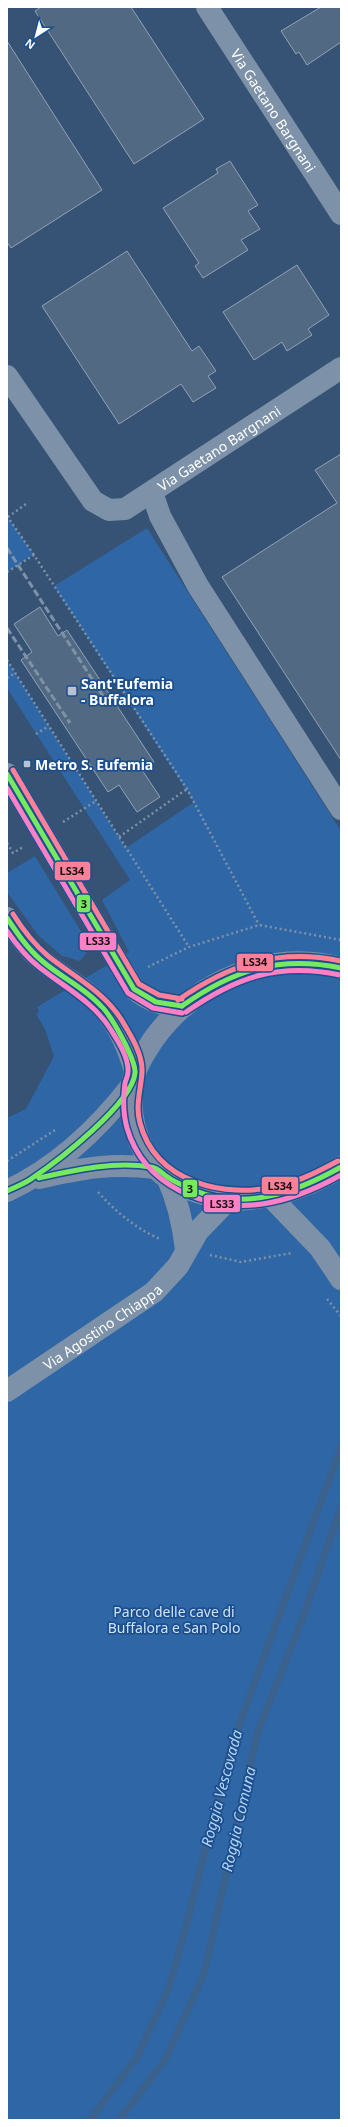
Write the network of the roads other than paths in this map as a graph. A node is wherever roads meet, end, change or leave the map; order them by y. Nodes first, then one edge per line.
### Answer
1 (207, 7) edge
2 (341, 214) edge
3 (341, 368) edge
4 (7, 376) edge
5 (152, 492) junction
6 (7, 774) edge
7 (341, 809) edge
8 (7, 918) edge
9 (341, 968) edge
10 (182, 1006) junction
11 (133, 1078) junction
12 (341, 1167) edge
13 (162, 1172) junction
14 (30, 1180) junction
15 (7, 1191) edge
16 (270, 1196) junction
17 (229, 1199) junction
18 (186, 1250) junction
19 (341, 1279) edge
20 (7, 1391) edge

1 - 2 street, Via Gaetano Bargnani
3 - 5 street, Via Gaetano Bargnani
4 - 5 street, Via Gaetano Bargnani
5 - 7 street
6 - 10 street
8 - 11 street
9 - 10 main road
10 - 11 main road
11 - 13 main road
11 - 14 main road
12 - 16 main road
13 - 14 main road
13 - 17 main road
13 - 18 street
14 - 15 main road
16 - 17 main road
16 - 19 street
17 - 18 street, Via Agostino Chiappa
18 - 20 street, Via Agostino Chiappa

